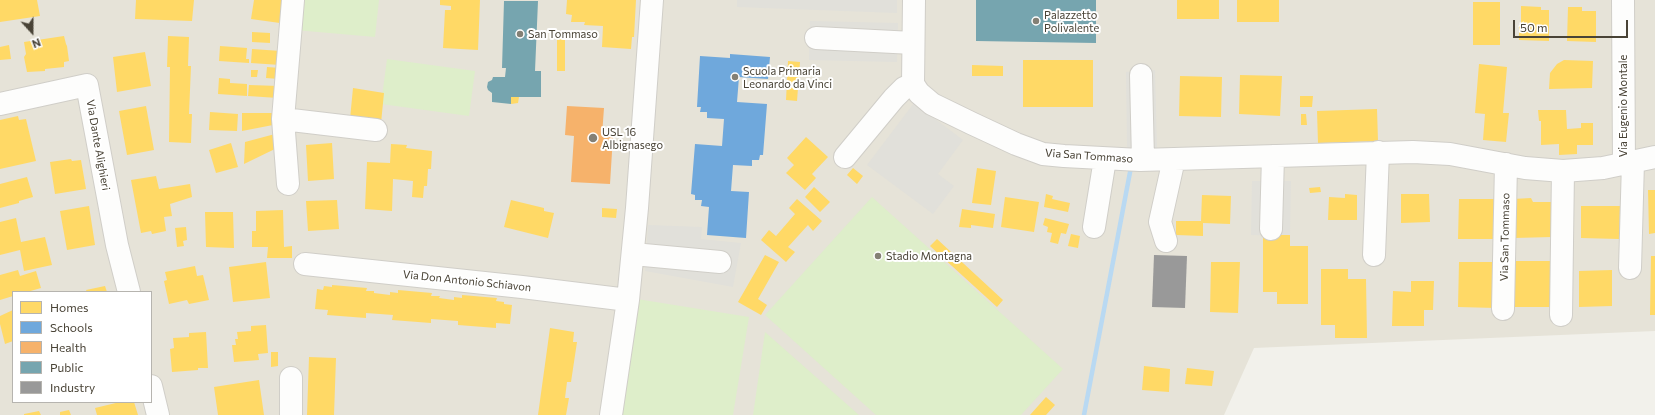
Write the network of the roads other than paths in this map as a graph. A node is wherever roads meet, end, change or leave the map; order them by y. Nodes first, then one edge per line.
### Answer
1 (293, 0) edge
2 (652, 0) edge
3 (914, 0) edge
4 (1623, 0) edge
5 (816, 38) dead end
6 (913, 43) junction
7 (1141, 75) dead end
8 (913, 84) junction
9 (0, 104) edge
10 (283, 119) junction
11 (376, 130) dead end
12 (1378, 152) junction
13 (845, 156) dead end
14 (1273, 156) junction
15 (1655, 157) edge
16 (1105, 159) junction
17 (1174, 159) junction
18 (1143, 160) junction
19 (1628, 163) junction
20 (1506, 164) junction
21 (1563, 171) junction
22 (288, 184) dead end
23 (1094, 227) dead end
24 (1271, 229) dead end
25 (1166, 241) dead end
26 (633, 254) junction
27 (1374, 255) dead end
28 (720, 262) dead end
29 (305, 264) dead end
30 (1630, 268) dead end
31 (128, 291) edge
32 (628, 300) junction
33 (1503, 309) dead end
34 (1561, 316) dead end
35 (291, 378) dead end
36 (152, 390) edge
37 (158, 415) edge
38 (291, 415) edge
39 (611, 415) edge

1 - 10 street
2 - 26 street
3 - 6 street
4 - 19 street, Via Eugenio Montale
5 - 6 street
6 - 8 street
7 - 18 street
8 - 13 street
8 - 16 street, Via San Tommaso
9 - 31 street, Via Dante Alighieri
10 - 11 street
10 - 22 street
12 - 14 street, Via San Tommaso
12 - 20 street, Via San Tommaso
12 - 27 street
14 - 17 street, Via San Tommaso
14 - 24 street
15 - 19 street, Via San Tommaso
16 - 18 street, Via San Tommaso
16 - 23 street
17 - 18 street, Via San Tommaso
17 - 25 street
19 - 21 street, Via San Tommaso
19 - 30 street
20 - 21 street, Via San Tommaso
20 - 33 street, Via San Tommaso
21 - 34 street
26 - 28 street
26 - 32 street
29 - 32 street, Via Don Antonio Schiavon
32 - 39 street
35 - 38 street
36 - 37 street

